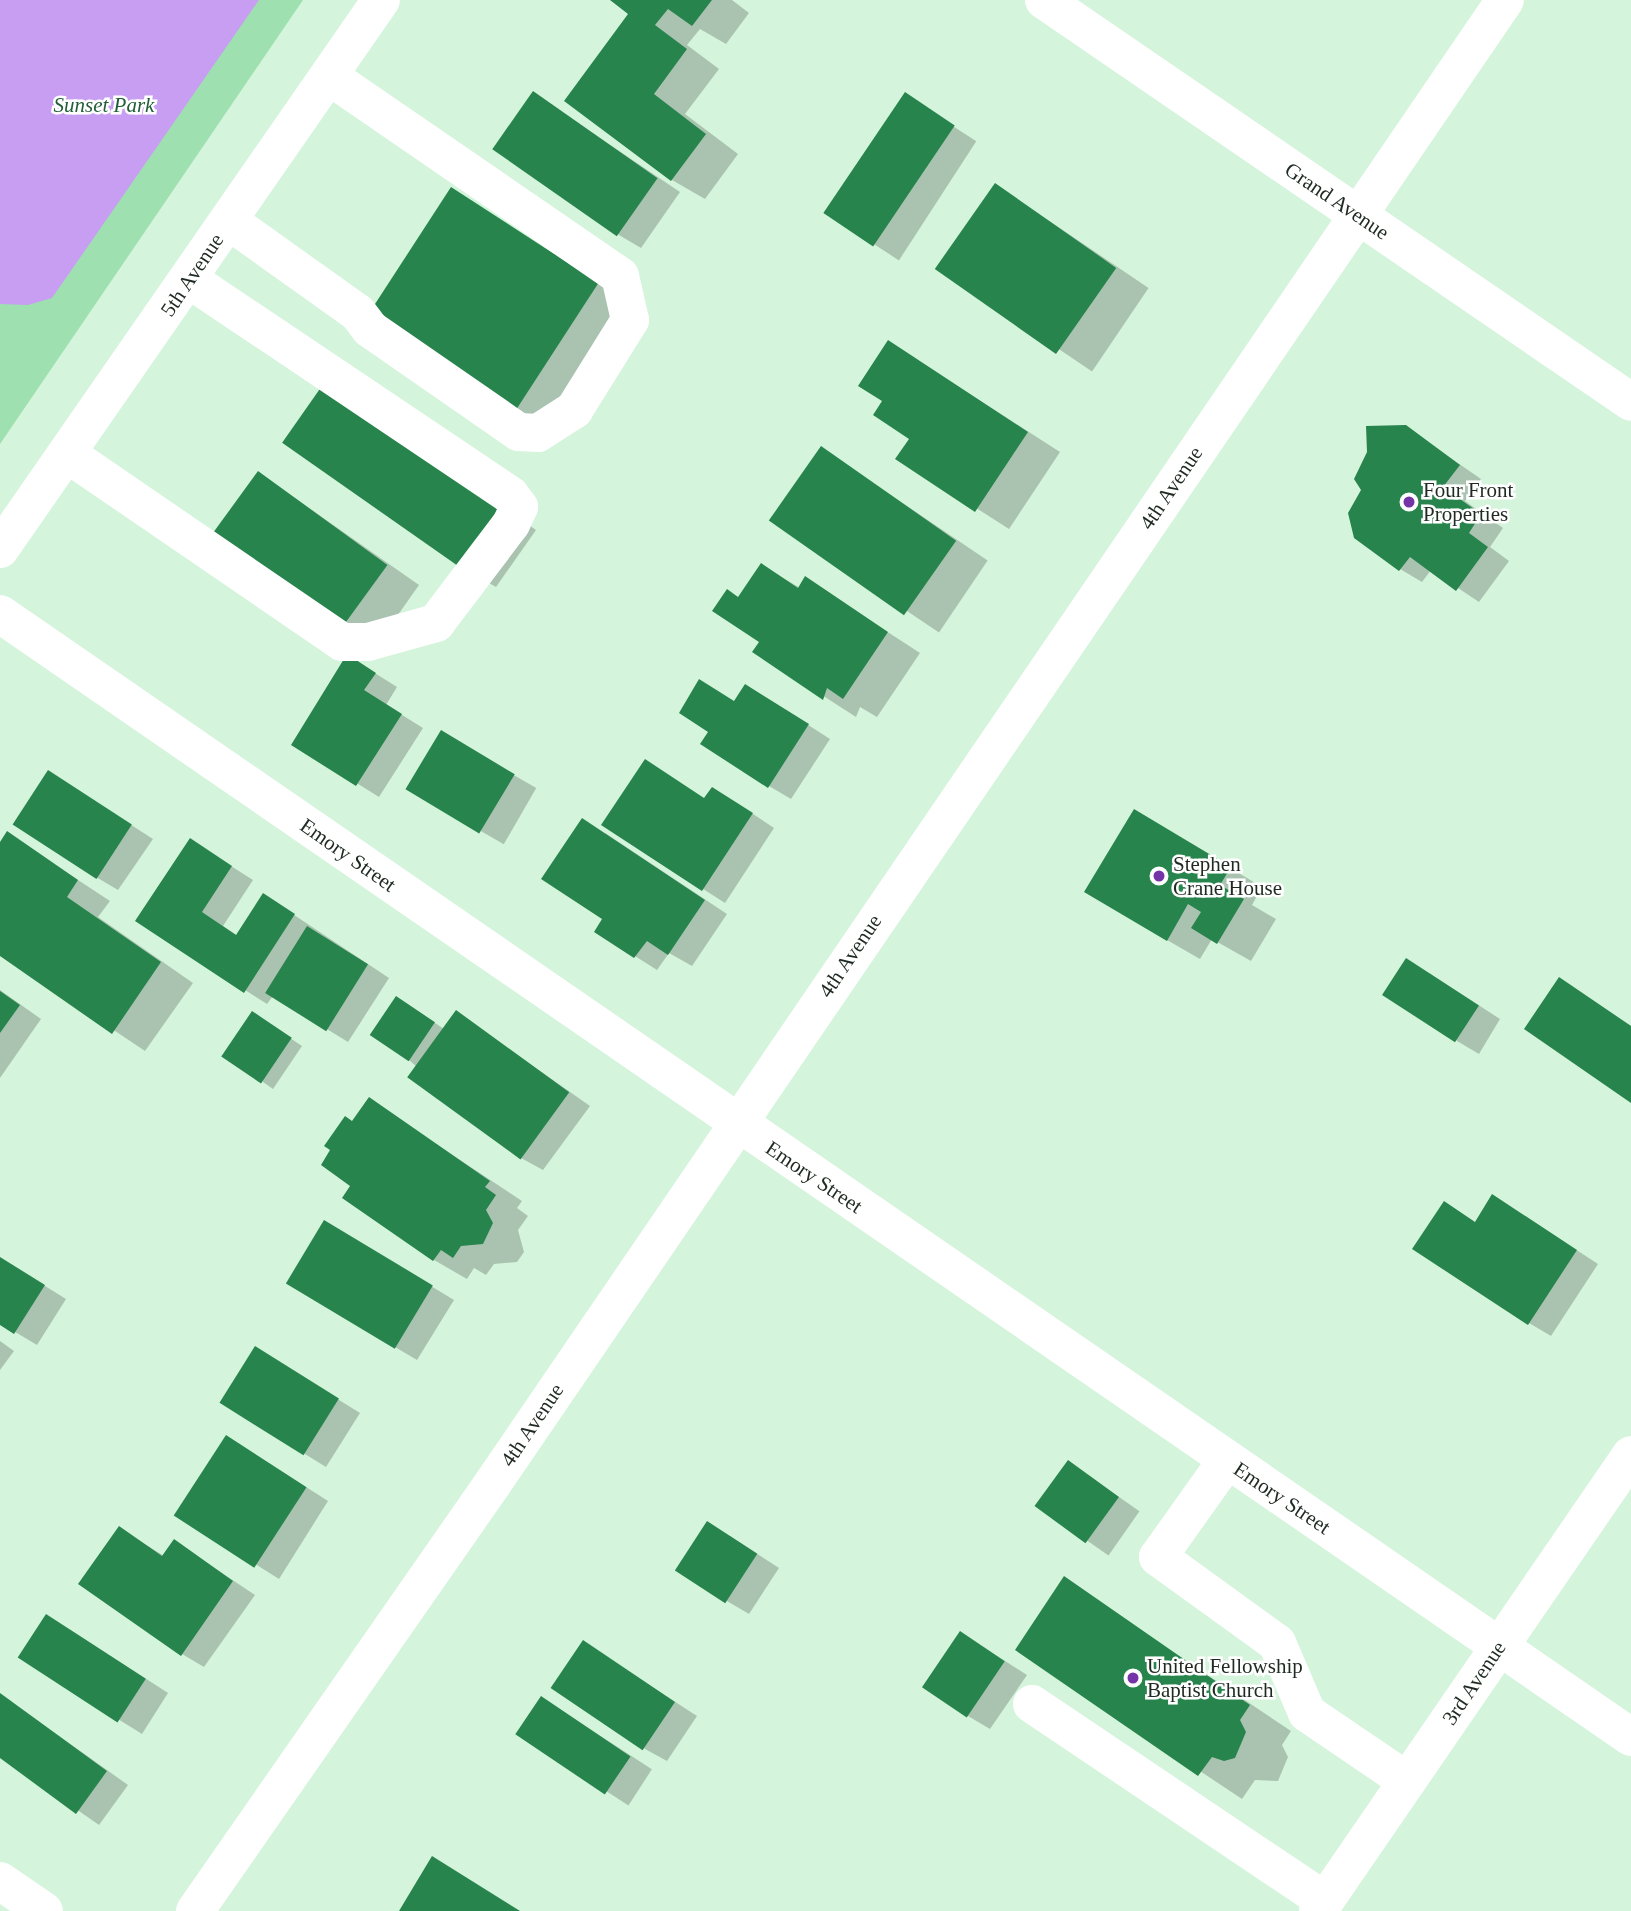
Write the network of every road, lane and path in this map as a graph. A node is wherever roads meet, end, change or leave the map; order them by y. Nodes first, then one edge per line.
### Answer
1 (381, 0) edge
2 (1044, 0) edge
3 (1505, 0) edge
4 (329, 76) junction
5 (1358, 215) junction
6 (229, 221) junction
7 (189, 279) junction
8 (1631, 402) edge
9 (69, 455) junction
10 (0, 549) edge
11 (0, 614) edge
12 (736, 1123) junction
13 (1631, 1455) edge
14 (1227, 1460) junction
15 (1499, 1647) junction
16 (1032, 1704) dead end
17 (1631, 1737) edge
18 (1407, 1781) junction
19 (0, 1881) edge
20 (1322, 1906) edge
21 (44, 1911) edge
22 (195, 1911) edge

1 - 4 street, 5th Avenue
2 - 5 street, Grand Avenue
3 - 5 street, 4th Avenue
4 - 6 street, 5th Avenue
4 - 6 street
5 - 8 street, Grand Avenue
5 - 12 street, 4th Avenue
6 - 7 street, 5th Avenue
7 - 9 street, 5th Avenue
7 - 9 street
9 - 10 street, 5th Avenue
11 - 12 street, Emory Street
12 - 14 street, Emory Street
12 - 22 street, 4th Avenue
13 - 15 street, 3rd Avenue
14 - 15 street, Emory Street
14 - 18 street
15 - 17 street, Emory Street
15 - 18 street, 3rd Avenue
16 - 20 street
18 - 20 street, 3rd Avenue
19 - 21 street

